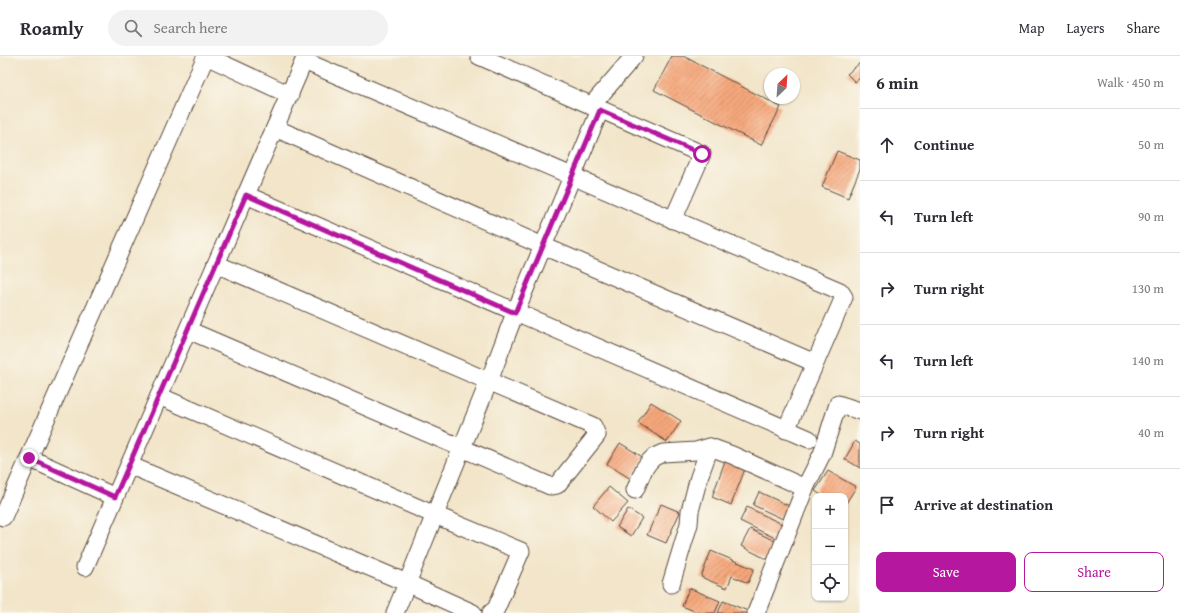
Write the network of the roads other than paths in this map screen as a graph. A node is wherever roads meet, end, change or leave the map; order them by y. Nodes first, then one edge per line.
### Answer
1 (206, 56) edge
2 (479, 56) edge
3 (634, 56) edge
4 (305, 58) edge
5 (290, 95) junction
6 (596, 108) junction
7 (275, 128) junction
8 (572, 176) junction
9 (246, 195) junction
10 (673, 220) junction
11 (543, 246) junction
12 (216, 264) junction
13 (515, 313) junction
14 (188, 330) junction
15 (815, 363) junction
16 (489, 381) junction
17 (159, 396) junction
18 (860, 411) edge
19 (786, 430) junction
20 (809, 439) dead end
21 (462, 447) junction
22 (710, 447) junction
23 (29, 458) junction
24 (129, 465) junction
25 (805, 488) junction
26 (635, 490) dead end
27 (115, 497) junction
28 (435, 515) junction
29 (3, 518) dead end
30 (85, 567) dead end
31 (407, 583) junction
32 (671, 584) dead end
33 (395, 613) edge
34 (474, 613) edge
35 (491, 613) edge
36 (756, 613) edge

1 - 5 street
1 - 23 street
2 - 6 street
3 - 6 street
4 - 5 street
4 - 8 street
5 - 7 street
6 - 8 street
6 - 10 street
7 - 9 street
7 - 11 street
8 - 10 street
8 - 11 street
9 - 12 street
9 - 13 street
10 - 15 street
11 - 13 street
11 - 15 street
12 - 14 street
12 - 16 street
13 - 16 street
13 - 19 street
14 - 17 street
14 - 21 street
15 - 19 street
16 - 21 street
16 - 21 street
17 - 24 street
17 - 28 street
18 - 25 street
19 - 20 street
21 - 28 street
22 - 25 street
22 - 26 street
22 - 32 street
23 - 27 street
23 - 29 street
24 - 27 street
24 - 31 street
25 - 36 street
27 - 30 street
28 - 31 street
28 - 35 street
31 - 33 street
31 - 34 street

